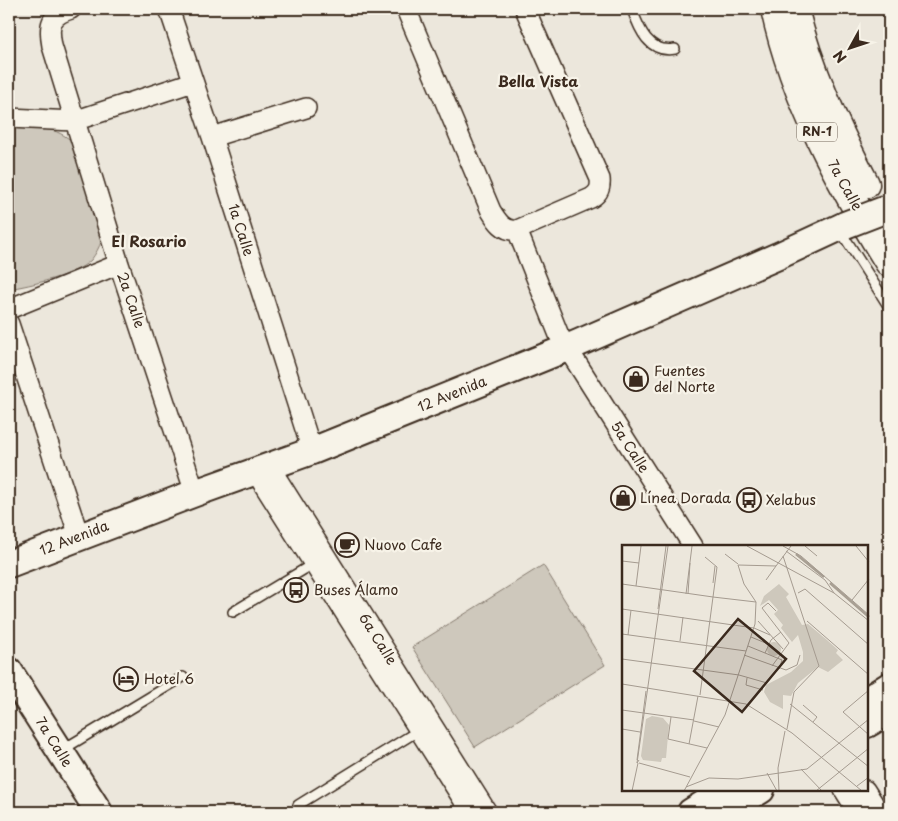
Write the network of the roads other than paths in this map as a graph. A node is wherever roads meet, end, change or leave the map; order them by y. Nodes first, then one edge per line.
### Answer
1 (71, 9) edge
2 (169, 9) edge
3 (406, 9) edge
4 (524, 9) edge
5 (632, 9) edge
6 (775, 9) edge
7 (794, 9) edge
8 (675, 48) dead end
9 (193, 82) junction
10 (306, 108) dead end
11 (9, 118) edge
12 (74, 121) junction
13 (212, 137) junction
14 (889, 208) edge
15 (842, 226) junction
16 (517, 230) junction
17 (886, 245) edge
18 (119, 264) junction
19 (889, 307) edge
20 (9, 309) edge
21 (9, 324) edge
22 (567, 348) junction
23 (312, 452) junction
24 (262, 469) junction
25 (195, 493) junction
26 (79, 536) junction
27 (692, 545) edge
28 (9, 564) edge
29 (313, 564) junction
30 (233, 612) dead end
31 (363, 628) junction
32 (9, 670) edge
33 (182, 677) dead end
34 (889, 686) edge
35 (868, 699) edge
36 (889, 710) edge
37 (868, 723) edge
38 (425, 726) junction
39 (59, 751) junction
40 (724, 791) edge
41 (759, 791) edge
42 (845, 791) edge
43 (866, 791) edge
44 (298, 805) dead end
45 (99, 812) edge
46 (471, 812) edge
47 (487, 812) edge
48 (691, 812) edge
49 (725, 812) edge
50 (858, 812) edge
51 (879, 812) edge

1 - 12 street, 2a Calle
2 - 9 street, 1a Calle
3 - 16 street
4 - 16 street
5 - 8 lane
6 - 17 main road, 7a Calle / RN-1
7 - 17 main road, 7a Calle / RN-1
9 - 12 street
9 - 13 street, 1a Calle
10 - 13 street
11 - 12 street
12 - 18 street, 2a Calle
13 - 23 street, 1a Calle
14 - 15 street, 12 Avenida, bridge
15 - 19 lane
15 - 22 street, 12 Avenida
16 - 22 street, 5a Calle
18 - 20 street
18 - 25 street, 2a Calle
21 - 26 street
22 - 23 street, 12 Avenida
22 - 27 street, 5a Calle
23 - 24 street, 12 Avenida
24 - 25 street, 12 Avenida
24 - 29 street, 6a Calle
24 - 31 street, 6a Calle
25 - 26 street, 12 Avenida
26 - 28 street, 12 Avenida
29 - 30 lane
29 - 31 street, 6a Calle
31 - 38 street, 6a Calle
32 - 39 street, 7a Calle
33 - 39 lane
34 - 35 street
36 - 37 street
38 - 44 lane
38 - 46 street, 6a Calle
38 - 47 street, 6a Calle
39 - 45 street, 7a Calle
40 - 48 street
41 - 49 street
42 - 50 street
43 - 51 street

